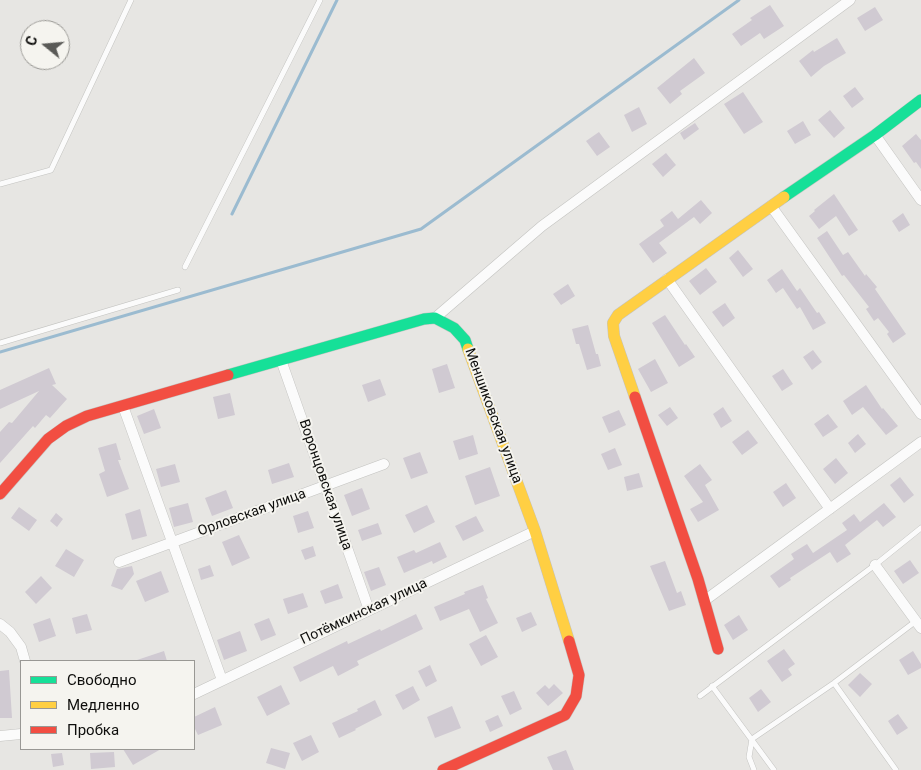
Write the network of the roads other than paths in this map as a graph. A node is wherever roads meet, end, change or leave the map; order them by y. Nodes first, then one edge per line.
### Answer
1 (131, 0) edge
2 (320, 0) edge
3 (850, 0) edge
4 (921, 100) edge
5 (875, 135) junction
6 (0, 184) edge
7 (921, 200) edge
8 (771, 206) junction
9 (185, 267) dead end
10 (667, 279) junction
11 (178, 290) dead end
12 (434, 318) junction
13 (0, 343) edge
14 (282, 360) junction
15 (123, 406) junction
16 (921, 414) edge
17 (921, 442) edge
18 (384, 464) dead end
19 (326, 486) junction
20 (0, 494) edge
21 (830, 509) junction
22 (921, 528) edge
23 (535, 531) junction
24 (172, 542) junction
25 (119, 562) dead end
26 (875, 565) junction
27 (704, 601) junction
28 (369, 610) junction
29 (917, 622) edge
30 (0, 624) edge
31 (718, 649) dead end
32 (25, 660) edge
33 (222, 680) junction
34 (834, 683) junction
35 (712, 686) junction
36 (195, 694) edge
37 (700, 696) dead end
38 (20, 734) edge
39 (0, 736) edge
40 (752, 739) junction
41 (443, 770) edge
42 (754, 770) edge
43 (774, 770) edge
44 (896, 770) edge

1 - 6 lane
2 - 9 lane
3 - 12 street
4 - 5 street
5 - 7 street
5 - 8 street
8 - 10 street
8 - 16 street
10 - 21 street
10 - 27 street
11 - 13 lane
12 - 14 street
12 - 23 street, Меншиковская улица
14 - 15 street
14 - 19 street, Воронцовская улица
15 - 20 street
15 - 24 street
17 - 21 street
18 - 19 street, Орловская улица
19 - 24 street, Орловская улица
19 - 28 street, Воронцовская улица
21 - 27 street
22 - 26 lane
23 - 28 street, Потёмкинская улица
23 - 41 street, Меншиковская улица
24 - 25 street, Орловская улица
24 - 33 street
26 - 29 street
26 - 35 lane
27 - 31 street
28 - 33 street, Потёмкинская улица
29 - 34 lane
30 - 32 street
33 - 36 street, Потёмкинская улица
34 - 40 lane
34 - 44 lane
35 - 37 lane
35 - 40 lane
38 - 39 street
40 - 42 lane
40 - 43 lane

